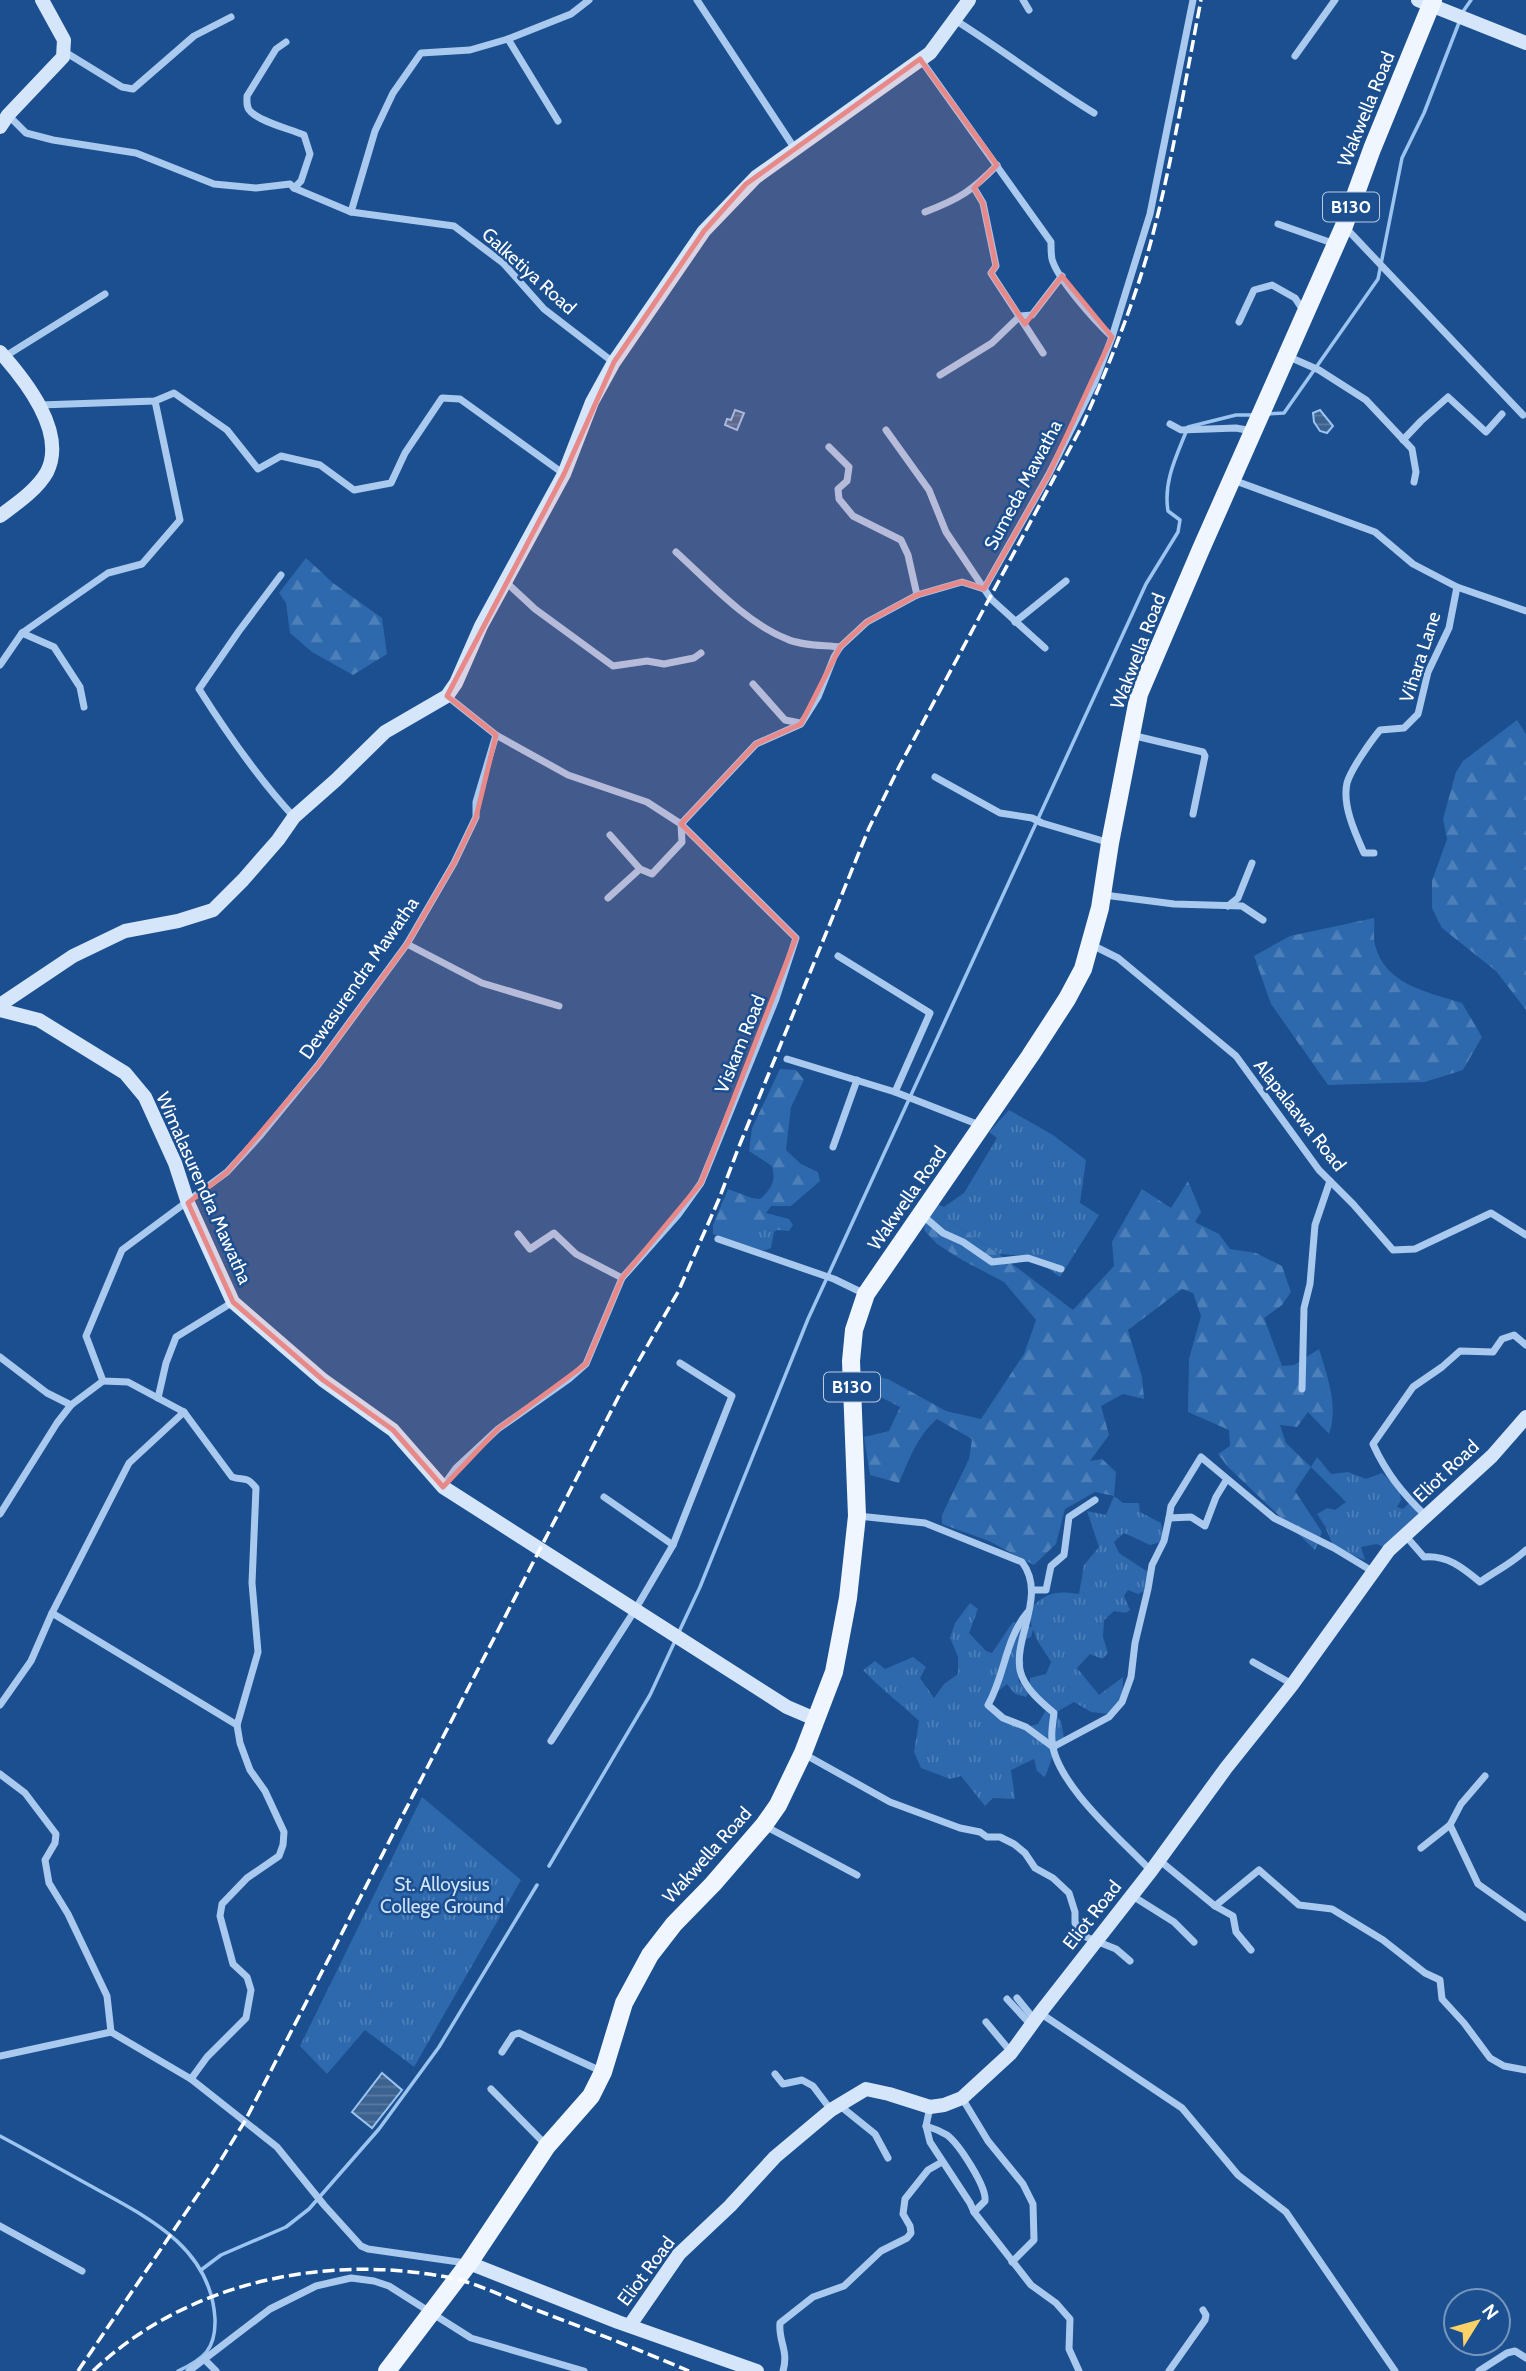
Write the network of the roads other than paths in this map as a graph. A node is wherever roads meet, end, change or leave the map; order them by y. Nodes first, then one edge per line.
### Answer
1 (42, 0) edge
2 (589, 0) edge
3 (697, 0) edge
4 (969, 0) edge
5 (1023, 0) edge
6 (1193, 0) edge
7 (1335, 0) edge
8 (1427, 2) edge
9 (1029, 10) dead end
10 (231, 17) dead end
11 (955, 20) junction
12 (508, 40) junction
13 (286, 42) dead end
14 (1526, 43) edge
15 (64, 52) junction
16 (1295, 56) dead end
17 (920, 59) junction
18 (1094, 113) dead end
19 (4, 121) edge
20 (558, 121) dead end
21 (795, 149) junction
22 (997, 165) junction
23 (294, 188) junction
24 (974, 188) junction
25 (351, 212) junction
26 (925, 212) dead end
27 (1278, 224) dead end
28 (1344, 226) junction
29 (1336, 244) junction
30 (1062, 276) junction
31 (105, 294) dead end
32 (1305, 314) junction
33 (1020, 316) junction
34 (1239, 322) dead end
35 (1112, 337) junction
36 (1043, 353) dead end
37 (2, 355) edge
38 (1287, 356) junction
39 (614, 362) junction
40 (940, 375) dead end
41 (155, 401) junction
42 (39, 405) junction
43 (1502, 414) dead end
44 (1523, 415) dead end
45 (1170, 424) dead end
46 (887, 430) dead end
47 (1253, 432) junction
48 (1403, 440) junction
49 (829, 447) dead end
50 (564, 474) junction
51 (1233, 480) junction
52 (1414, 482) dead end
53 (0, 516) edge
54 (676, 552) dead end
55 (281, 575) dead end
56 (1066, 581) dead end
57 (506, 582) junction
58 (1457, 587) junction
59 (984, 589) junction
60 (917, 595) junction
61 (1526, 611) edge
62 (1015, 622) junction
63 (22, 633) junction
64 (840, 646) junction
65 (0, 648) edge
66 (1045, 649) dead end
67 (701, 653) dead end
68 (6, 656) junction
69 (0, 665) edge
70 (754, 684) dead end
71 (447, 696) junction
72 (84, 707) dead end
73 (801, 724) junction
74 (496, 735) junction
75 (1130, 735) junction
76 (935, 777) dead end
77 (1193, 814) dead end
78 (294, 817) junction
79 (681, 824) junction
80 (610, 835) dead end
81 (1110, 843) junction
82 (1374, 853) dead end
83 (1252, 863) dead end
84 (640, 869) junction
85 (1102, 895) junction
86 (608, 898) dead end
87 (1227, 906) junction
88 (1263, 920) dead end
89 (407, 944) junction
90 (1091, 944) junction
91 (838, 956) dead end
92 (559, 1006) dead end
93 (0, 1007) edge
94 (787, 1059) dead end
95 (857, 1080) junction
96 (895, 1092) junction
97 (983, 1126) junction
98 (833, 1147) dead end
99 (1330, 1181) junction
100 (188, 1203) junction
101 (920, 1213) junction
102 (518, 1234) dead end
103 (1526, 1235) edge
104 (718, 1239) dead end
105 (1061, 1269) dead end
106 (622, 1278) junction
107 (866, 1294) junction
108 (233, 1302) junction
109 (1526, 1345) edge
110 (0, 1357) edge
111 (680, 1363) dead end
112 (103, 1381) junction
113 (1301, 1389) dead end
114 (158, 1398) junction
115 (71, 1405) junction
116 (184, 1412) junction
117 (1526, 1417) edge
118 (1227, 1479) junction
119 (443, 1487) junction
120 (604, 1497) dead end
121 (1095, 1500) dead end
122 (0, 1514) edge
123 (857, 1516) junction
124 (1426, 1516) junction
125 (1169, 1518) junction
126 (1404, 1534) junction
127 (673, 1545) junction
128 (1526, 1550) edge
129 (1372, 1571) junction
130 (1032, 1590) junction
131 (635, 1610) junction
132 (1028, 1612) junction
133 (52, 1613) junction
134 (1254, 1662) dead end
135 (1292, 1685) junction
136 (0, 1705) edge
137 (815, 1719) junction
138 (237, 1724) junction
139 (551, 1741) dead end
140 (1053, 1747) junction
141 (803, 1754) junction
142 (0, 1774) edge
143 (1485, 1776) dead end
144 (765, 1825) junction
145 (1450, 1825) junction
146 (1421, 1848) dead end
147 (1155, 1865) junction
148 (857, 1875) dead end
149 (1131, 1895) junction
150 (1215, 1906) junction
151 (1526, 1918) edge
152 (1097, 1942) junction
153 (1194, 1942) dead end
154 (1251, 1950) dead end
155 (1130, 1961) dead end
156 (1017, 1998) dead end
157 (1007, 1999) dead end
158 (1035, 2019) junction
159 (986, 2022) dead end
160 (111, 2032) junction
161 (502, 2052) dead end
162 (1011, 2053) junction
163 (0, 2056) edge
164 (1526, 2070) edge
165 (603, 2072) junction
166 (775, 2074) dead end
167 (191, 2079) junction
168 (491, 2089) dead end
169 (962, 2098) junction
170 (835, 2107) junction
171 (930, 2107) junction
172 (926, 2126) junction
173 (547, 2146) junction
174 (888, 2158) dead end
175 (942, 2162) junction
176 (974, 2212) junction
177 (0, 2226) edge
178 (1012, 2262) junction
179 (469, 2263) junction
180 (82, 2271) dead end
181 (1203, 2310) dead end
182 (432, 2314) junction
183 (630, 2325) junction
184 (1526, 2358) edge
185 (205, 2360) junction
186 (188, 2371) edge
187 (216, 2371) edge
188 (387, 2371) edge
189 (583, 2371) edge
190 (757, 2371) edge
191 (783, 2371) edge
192 (1079, 2371) edge
193 (1169, 2371) edge
194 (1395, 2371) edge
195 (1479, 2371) edge

1 - 15 street
2 - 12 street
3 - 21 street
4 - 11 street
5 - 9 street
6 - 35 street, Sumeda Mawatha
7 - 16 street
8 - 14 street
8 - 28 main road, Wakwella Road / B130
10 - 15 street
11 - 17 street
11 - 18 street
12 - 20 street
12 - 25 street
13 - 23 street
15 - 19 street
17 - 21 street
17 - 22 street
19 - 23 street
21 - 39 street
22 - 24 street
22 - 30 street
23 - 25 street, Galketiya Road
24 - 26 street
24 - 33 street
25 - 39 street, Galketiya Road
27 - 29 street
28 - 29 main road, Wakwella Road / B130
28 - 44 street
29 - 32 main road, Wakwella Road / B130
30 - 33 street
30 - 35 street
31 - 37 street
32 - 34 street
32 - 38 main road, Wakwella Road / B130
33 - 36 street
33 - 40 street
35 - 59 street, Sumeda Mawatha
37 - 42 street
38 - 47 main road, Wakwella Road / B130
38 - 48 street
39 - 50 street
41 - 42 street
41 - 50 street
41 - 63 street
42 - 53 street
43 - 48 street
45 - 47 street
46 - 59 street
47 - 51 main road, Wakwella Road / B130
48 - 52 street
49 - 60 street
50 - 57 street
51 - 58 street
51 - 75 main road, Wakwella Road / B130
54 - 64 street
55 - 78 street
56 - 62 street
57 - 67 street
57 - 71 street
58 - 61 street
58 - 82 street, Vihara Lane
59 - 60 street
59 - 62 street
60 - 64 street
62 - 66 street
63 - 68 street
63 - 72 street
64 - 73 street
65 - 68 street
68 - 69 street
70 - 73 street
71 - 74 street, Viskam Road
71 - 78 street
73 - 79 street
74 - 79 street, Viskam Road
74 - 89 street, Dewasurendra Mawatha
75 - 77 street
75 - 81 main road, Wakwella Road / B130
76 - 81 street
78 - 93 street
79 - 84 street
79 - 106 street, Viskam Road
80 - 84 street
81 - 85 main road, Wakwella Road / B130
83 - 87 street
84 - 86 street
85 - 87 street
85 - 90 main road, Wakwella Road / B130
87 - 88 street
89 - 92 street
89 - 100 street, Dewasurendra Mawatha
90 - 97 main road, Wakwella Road / B130
90 - 99 street, Alapalaawa Road
91 - 96 street
93 - 100 street, Wimalasurendra Mawatha
94 - 95 street
95 - 96 street
95 - 98 street
96 - 97 street
97 - 101 main road, Wakwella Road / B130
99 - 103 street, Alapalaawa Road
99 - 113 street
100 - 108 street, Wimalasurendra Mawatha
100 - 112 street, Dewasurendra Mawatha
101 - 105 street
101 - 107 main road, Wakwella Road / B130
102 - 106 street
104 - 107 street
106 - 119 street, Viskam Road
107 - 123 main road, Wakwella Road / B130
108 - 114 street
108 - 119 street, Wimalasurendra Mawatha
109 - 124 street
110 - 115 street
111 - 127 street
112 - 114 street
112 - 115 street
114 - 116 street
115 - 122 street
116 - 133 street
116 - 138 street
117 - 124 street, Eliot Road
118 - 125 street
118 - 125 street
118 - 129 street
119 - 131 street
120 - 127 street
121 - 130 street
123 - 130 street
123 - 137 main road, Wakwella Road / B130
124 - 126 street, Eliot Road
125 - 140 street
126 - 128 street
126 - 129 street, Eliot Road
127 - 131 street
129 - 135 street, Eliot Road
130 - 132 street
131 - 137 street
131 - 139 street
132 - 140 street
132 - 140 street
133 - 136 street
133 - 138 street
134 - 135 street
135 - 147 street, Eliot Road
137 - 141 main road, Wakwella Road / B130
138 - 167 street
140 - 147 street
141 - 144 main road, Wakwella Road / B130
141 - 152 street
142 - 160 street
143 - 145 street
144 - 148 street
144 - 165 main road, Wakwella Road / B130
145 - 146 street
145 - 151 street
147 - 149 street, Eliot Road
147 - 150 street
149 - 152 street, Eliot Road
149 - 153 street
150 - 154 street
150 - 164 street
152 - 155 street
152 - 158 street, Eliot Road
156 - 158 street
157 - 158 street
158 - 162 street, Eliot Road
158 - 194 street
159 - 162 street
160 - 163 street
160 - 167 street
161 - 165 street
162 - 169 street, Eliot Road
165 - 173 main road, Wakwella Road / B130
166 - 170 street
167 - 179 street
168 - 173 street
169 - 171 street, Eliot Road
169 - 178 street
170 - 171 street, Eliot Road
170 - 174 street
170 - 183 street, Eliot Road
171 - 172 street
172 - 175 street
172 - 176 street
173 - 179 main road, Wakwella Road / B130
175 - 176 street
175 - 191 street
176 - 178 street
177 - 180 street
178 - 192 street
179 - 182 main road, Wakwella Road / B130
179 - 183 street
181 - 193 street
182 - 185 street
182 - 188 main road, Wakwella Road / B130
182 - 189 street
183 - 190 street
184 - 195 street
185 - 186 street
185 - 187 street

